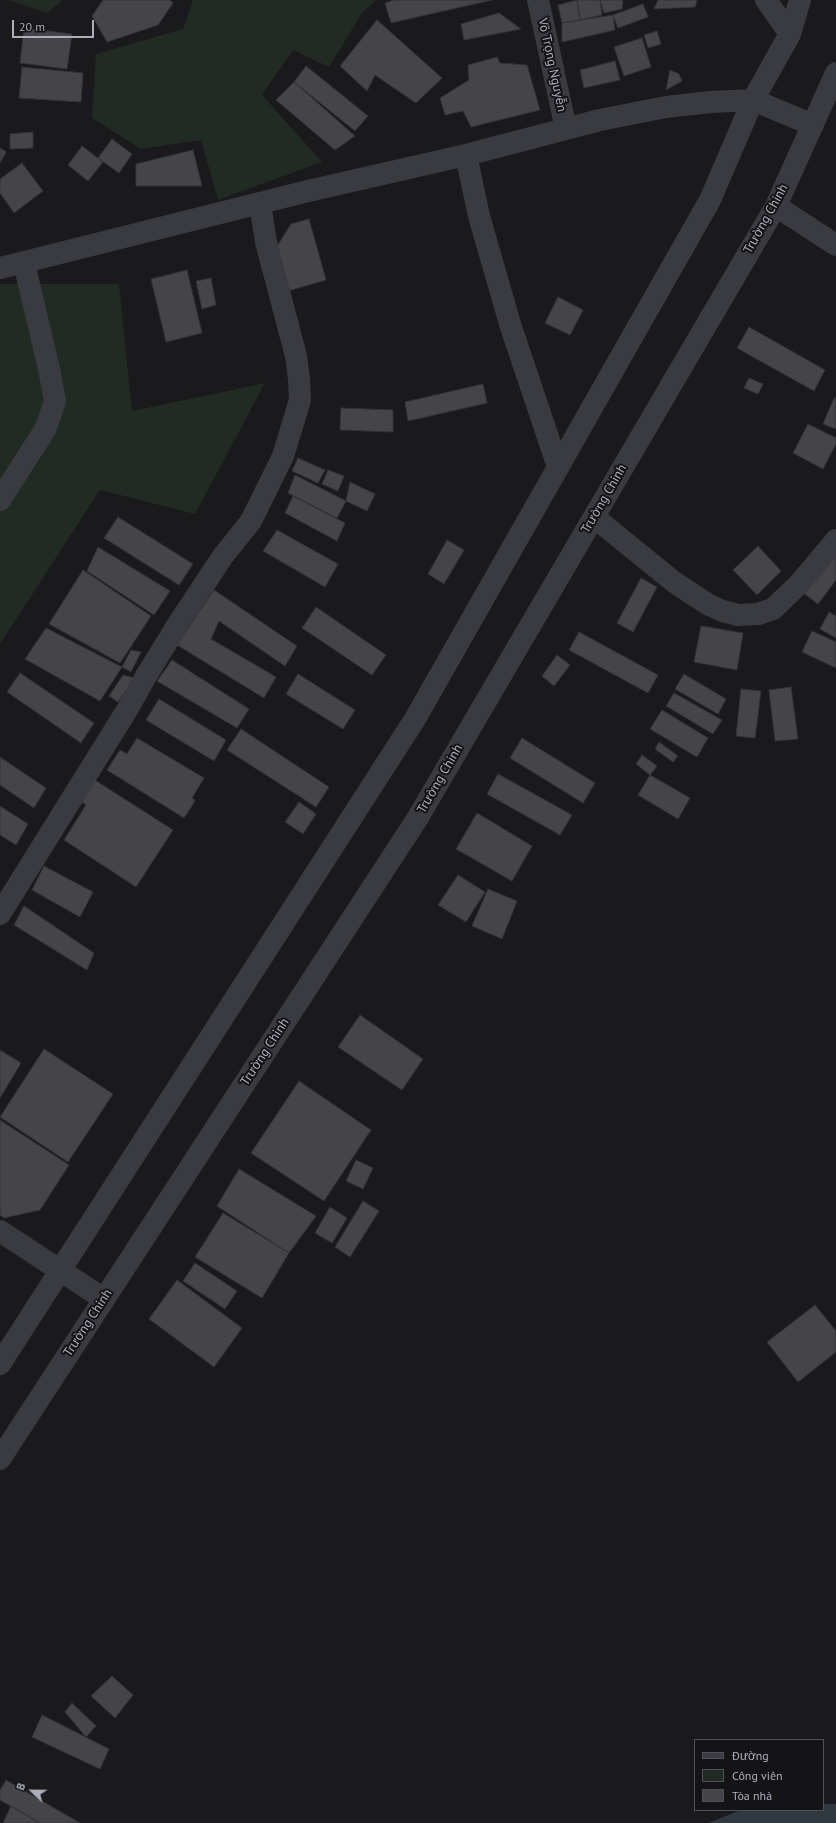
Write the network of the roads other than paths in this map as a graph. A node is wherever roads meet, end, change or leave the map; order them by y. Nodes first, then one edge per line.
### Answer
1 (538, 0) edge
2 (766, 0) edge
3 (800, 0) edge
4 (790, 34) junction
5 (836, 73) edge
6 (753, 100) junction
7 (813, 125) junction
8 (566, 129) junction
9 (466, 155) junction
10 (260, 204) junction
11 (776, 206) junction
12 (836, 245) edge
13 (24, 263) junction
14 (0, 268) edge
15 (558, 467) junction
16 (0, 500) edge
17 (594, 517) junction
18 (836, 540) edge
19 (0, 914) edge
20 (0, 1231) edge
21 (60, 1272) junction
22 (104, 1299) junction
23 (0, 1364) edge
24 (0, 1459) edge

1 - 8 street, Võ Trọng Nguyễn
2 - 4 street
3 - 4 street
4 - 6 street
5 - 7 street, Trường Chinh
6 - 7 street
6 - 8 street
6 - 15 street
7 - 11 street, Trường Chinh
8 - 9 street
9 - 10 street
9 - 15 street
10 - 13 street
10 - 19 street
11 - 12 street
11 - 17 street, Trường Chinh
13 - 14 street
13 - 16 street
15 - 21 street
17 - 18 street
17 - 22 street, Trường Chinh
20 - 21 street
21 - 22 street
21 - 23 street
22 - 24 street, Trường Chinh

